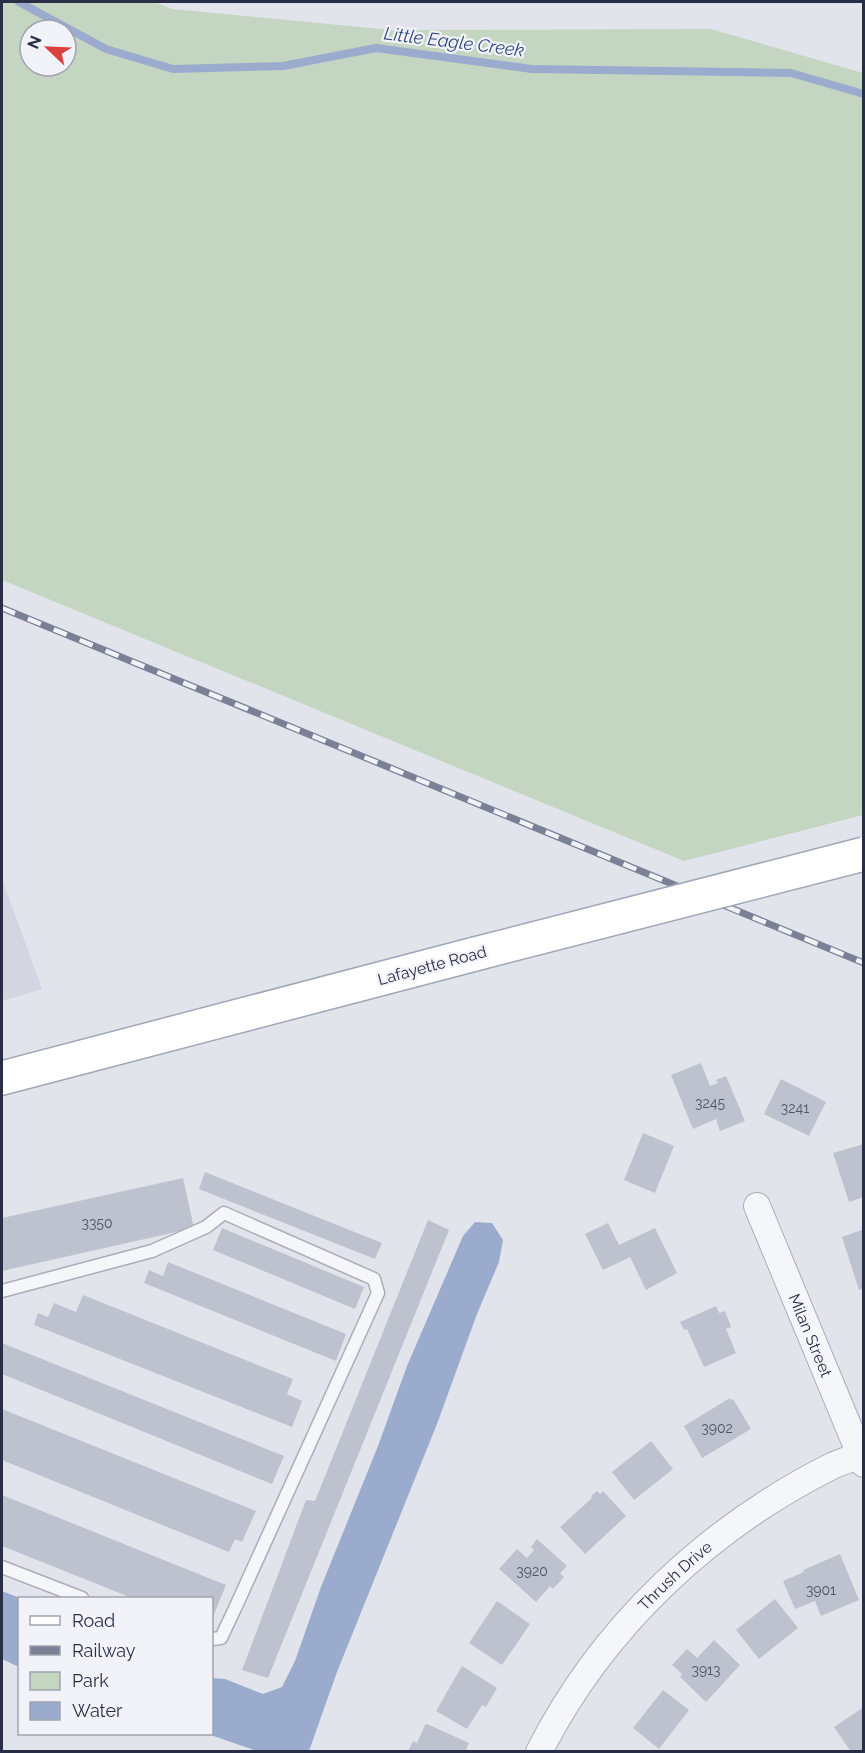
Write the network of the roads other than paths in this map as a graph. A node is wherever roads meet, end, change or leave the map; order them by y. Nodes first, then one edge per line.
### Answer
1 (864, 854) edge
2 (2, 1078) edge
3 (757, 1206) dead end
4 (2, 1291) edge
5 (862, 1458) edge
6 (2, 1567) edge
7 (77, 1597) edge
8 (213, 1639) edge
9 (539, 1752) edge

1 - 2 main road, Lafayette Road, bridge
3 - 5 street, Milan Street
4 - 8 lane
5 - 9 street, Thrush Drive
6 - 7 lane

